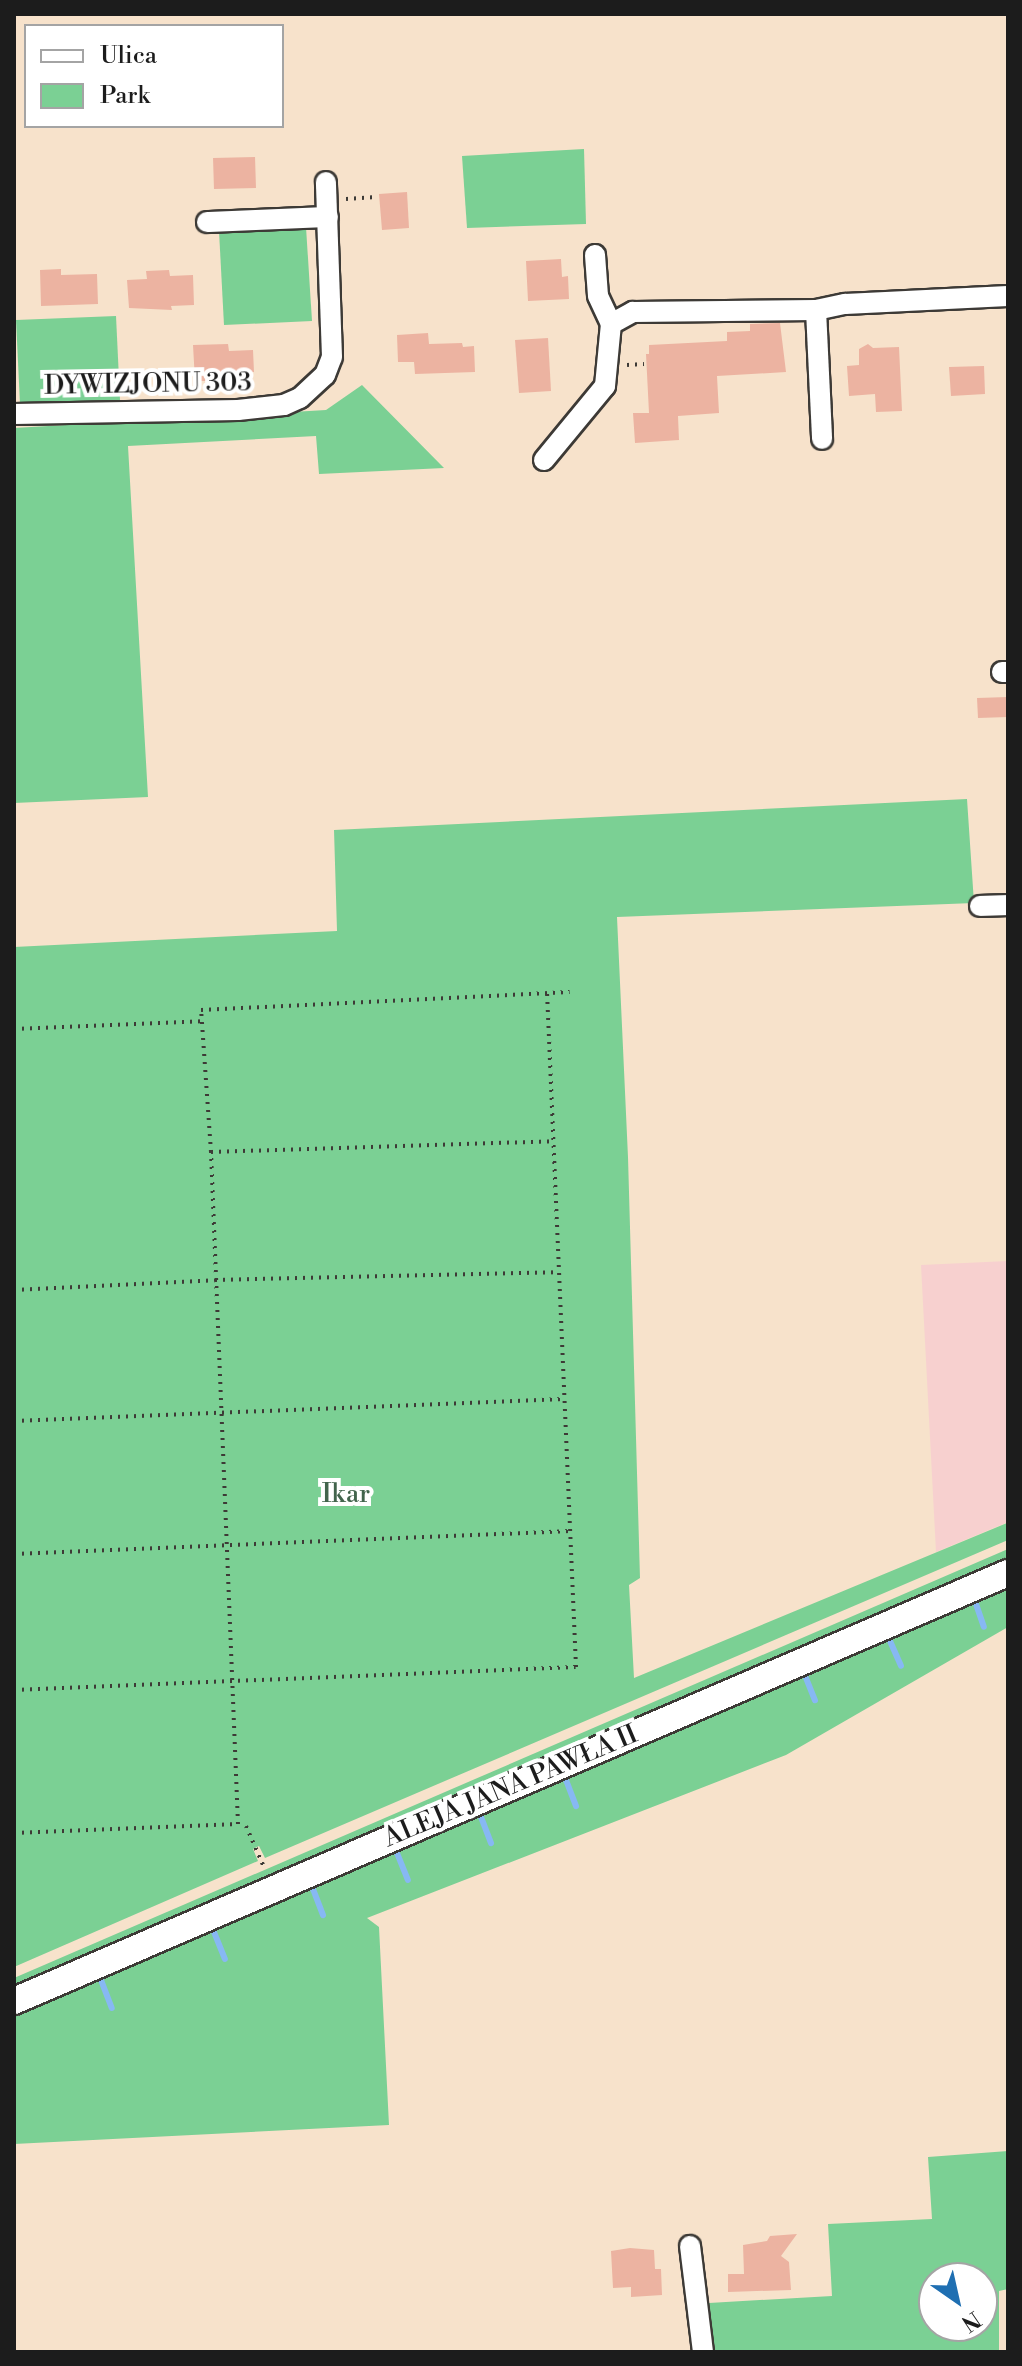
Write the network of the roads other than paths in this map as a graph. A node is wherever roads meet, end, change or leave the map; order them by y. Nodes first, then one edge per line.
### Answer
1 (207, 222) dead end
2 (595, 255) dead end
3 (1008, 296) edge
4 (816, 310) junction
5 (611, 324) junction
6 (14, 414) edge
7 (822, 439) dead end
8 (544, 460) dead end
9 (1008, 905) edge
10 (980, 906) dead end
11 (1008, 1573) edge
12 (14, 2001) edge
13 (690, 2246) dead end
14 (703, 2352) edge

1 - 6 street, DYWIZJONU 303
2 - 5 street
3 - 4 street
4 - 5 street
4 - 7 street
5 - 8 street
9 - 10 street
11 - 12 street, ALEJA JANA PAWŁA II
13 - 14 street

